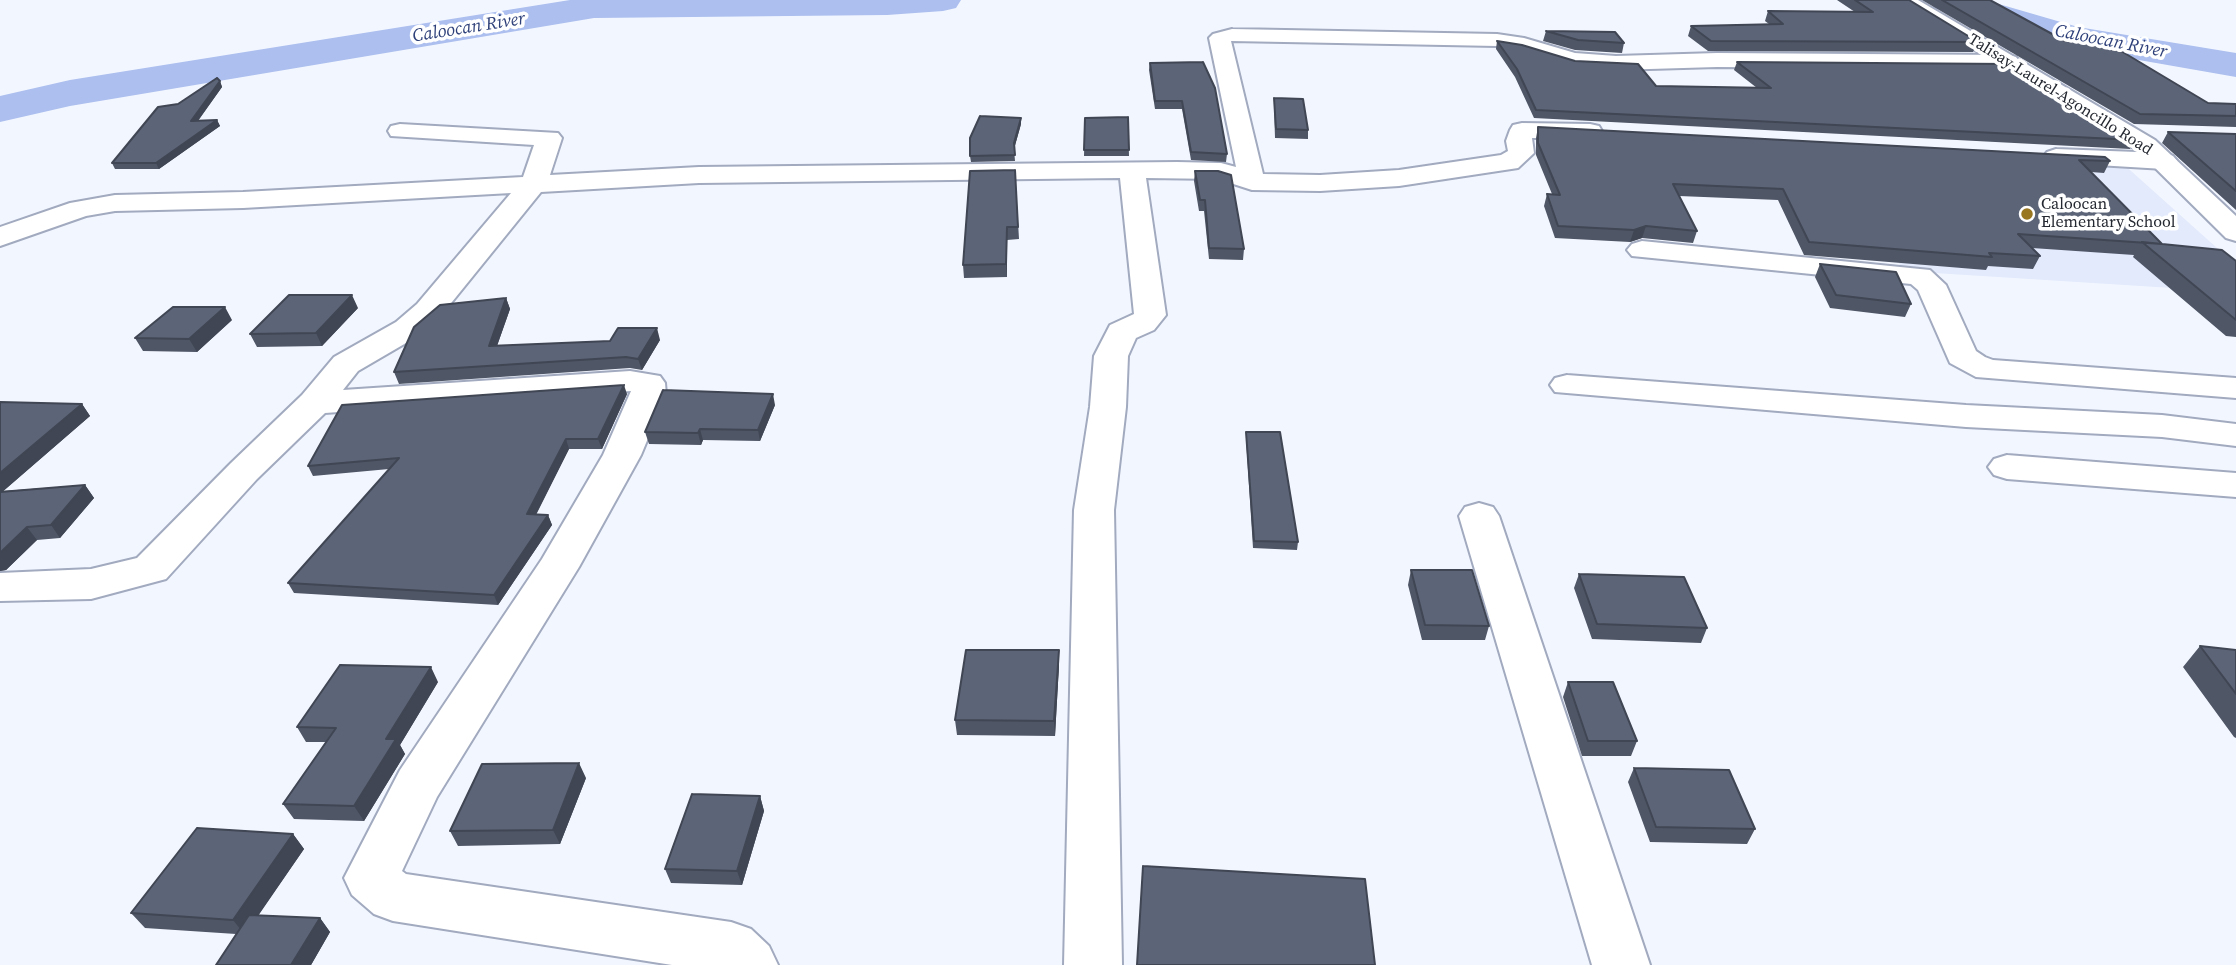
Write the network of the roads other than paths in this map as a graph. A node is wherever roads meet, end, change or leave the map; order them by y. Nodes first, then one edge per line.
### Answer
1 (1906, 2) edge
2 (2008, 62) junction
3 (400, 131) dead end
4 (1618, 132) edge
5 (2127, 134) junction
6 (2168, 135) edge
7 (2032, 156) edge
8 (2164, 161) junction
9 (1132, 170) junction
10 (535, 182) junction
11 (1252, 182) junction
12 (2236, 232) edge
13 (0, 237) edge
14 (1642, 250) dead end
15 (1567, 384) dead end
16 (2236, 388) edge
17 (315, 402) junction
18 (2236, 435) edge
19 (2007, 467) dead end
20 (2236, 485) edge
21 (1479, 516) dead end
22 (2, 587) edge
23 (749, 965) edge
24 (1093, 965) edge
25 (1621, 965) edge

1 - 2 street, Talisay-Laurel-Agoncillo Road
2 - 5 street, Talisay-Laurel-Agoncillo Road
2 - 11 street
3 - 10 street
4 - 11 street
5 - 6 street
5 - 8 street, Talisay-Laurel-Agoncillo Road
7 - 8 street
8 - 12 street, Talisay-Laurel-Agoncillo Road
9 - 10 street
9 - 11 street
9 - 24 street
10 - 13 street
10 - 17 street
14 - 16 street
15 - 18 street
17 - 22 street
17 - 23 street
19 - 20 street
21 - 25 street

